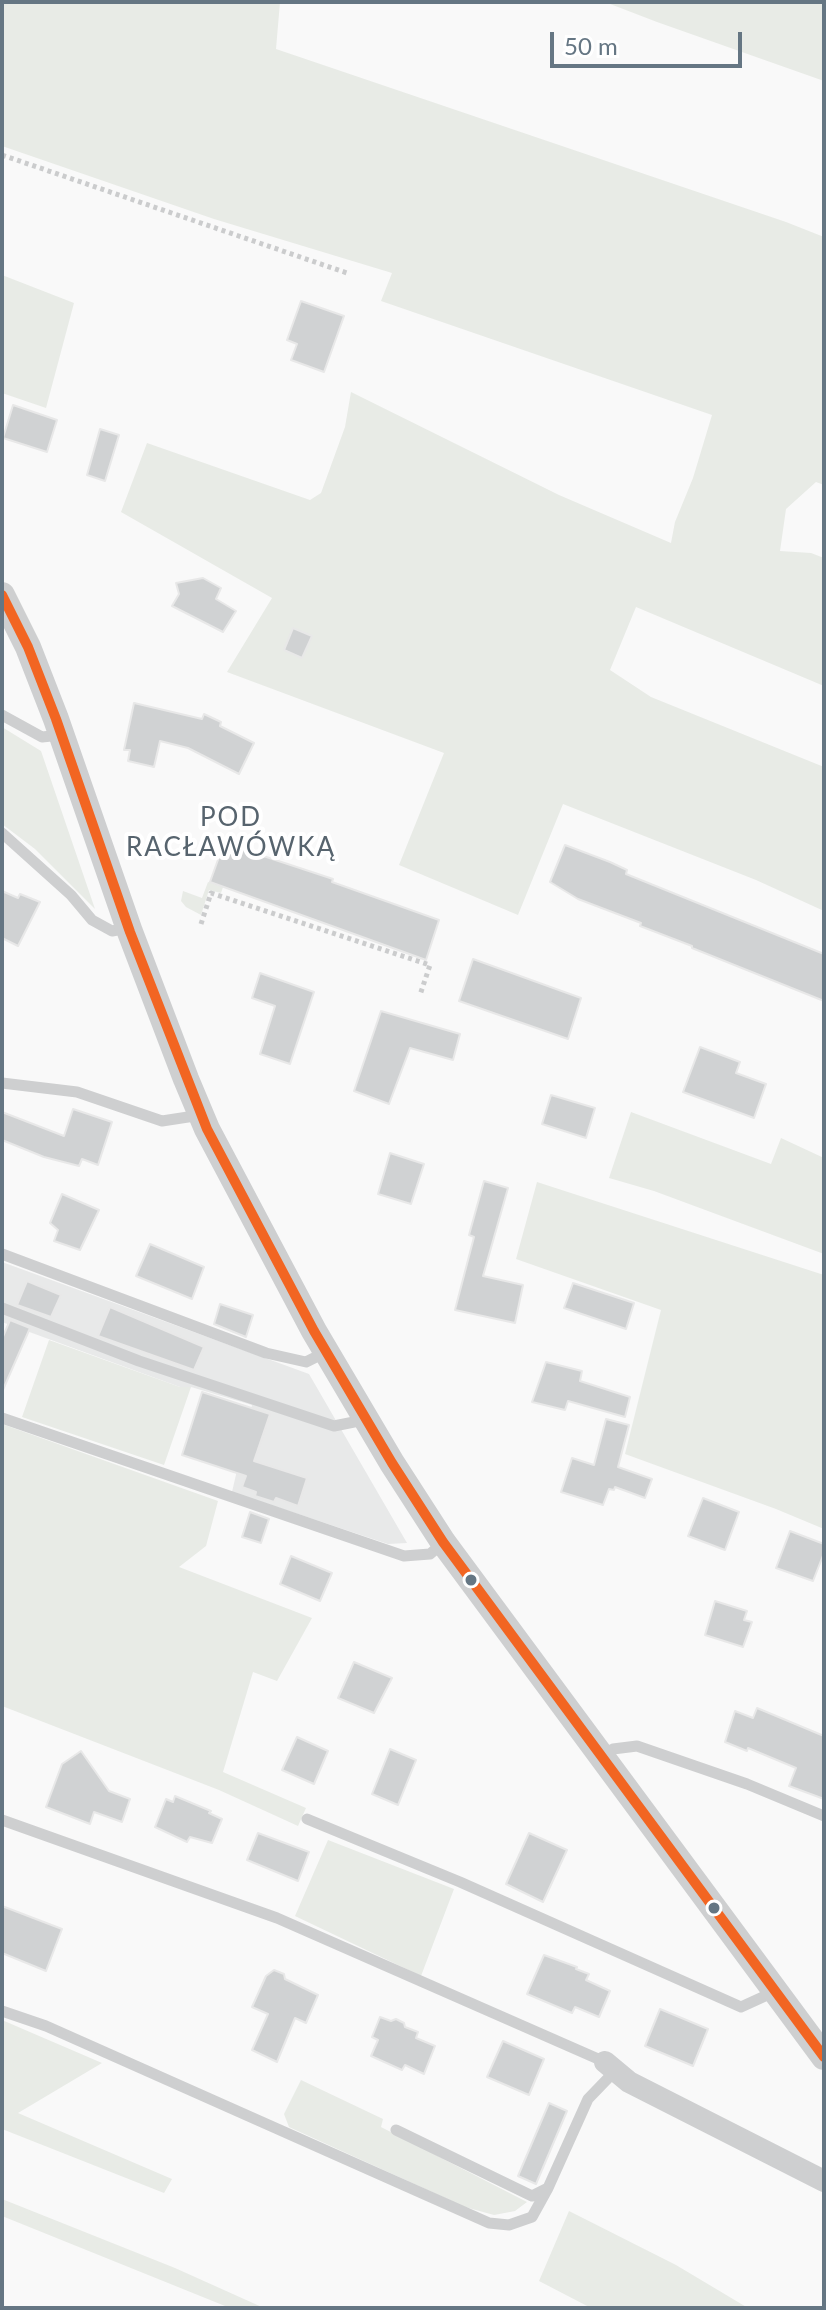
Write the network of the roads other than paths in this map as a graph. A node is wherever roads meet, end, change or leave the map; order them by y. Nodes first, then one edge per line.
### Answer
1 (2, 595) edge
2 (2, 715) edge
3 (62, 735) junction
4 (2, 833) edge
5 (129, 928) junction
6 (2, 1083) edge
7 (201, 1115) junction
8 (2, 1254) edge
9 (2, 1308) edge
10 (326, 1351) junction
11 (2, 1418) edge
12 (366, 1419) junction
13 (443, 1542) junction
14 (600, 1756) junction
15 (824, 1816) edge
16 (307, 1819) dead end
17 (2, 1820) edge
18 (776, 1991) junction
19 (2, 2011) edge
20 (824, 2057) edge
21 (610, 2067) junction
22 (396, 2130) dead end
23 (824, 2181) edge
24 (548, 2188) junction

1 - 3 street
2 - 3 lane
3 - 5 street
4 - 5 lane
5 - 7 street
6 - 7 lane
7 - 10 street
8 - 10 lane
9 - 12 lane
10 - 12 street
11 - 13 lane
12 - 13 street
13 - 14 street
14 - 15 lane
14 - 18 street
16 - 18 lane
17 - 21 lane
18 - 20 street
19 - 24 lane
21 - 23 street
21 - 24 lane
22 - 24 lane

